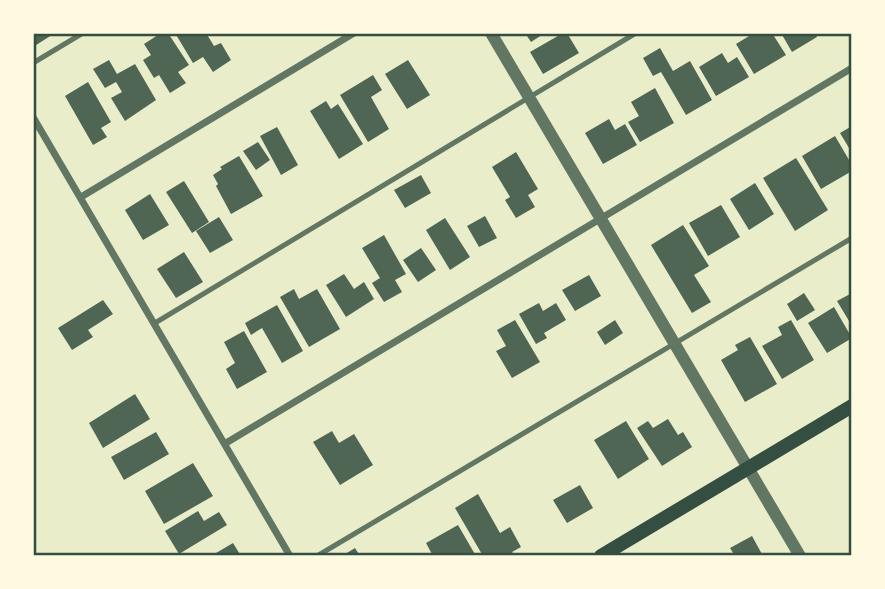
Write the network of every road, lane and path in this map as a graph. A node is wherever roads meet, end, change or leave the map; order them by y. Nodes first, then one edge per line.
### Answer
1 (83, 33) edge
2 (354, 33) edge
3 (491, 33) edge
4 (636, 33) edge
5 (33, 63) edge
6 (852, 68) edge
7 (529, 98) junction
8 (33, 117) edge
9 (80, 197) junction
10 (600, 219) junction
11 (852, 238) edge
12 (155, 323) junction
13 (674, 344) junction
14 (852, 406) edge
15 (226, 443) junction
16 (748, 468) junction
17 (290, 556) edge
18 (317, 556) edge
19 (601, 556) edge
20 (800, 556) edge

1 - 5 lane
2 - 9 street
3 - 7 street
4 - 7 lane
6 - 10 street
7 - 10 street
7 - 12 lane
8 - 9 street
9 - 12 street
10 - 13 street
10 - 15 street
11 - 13 lane
12 - 15 street
13 - 16 street
13 - 18 lane
14 - 16 main road
15 - 17 street
16 - 19 main road
16 - 20 street

